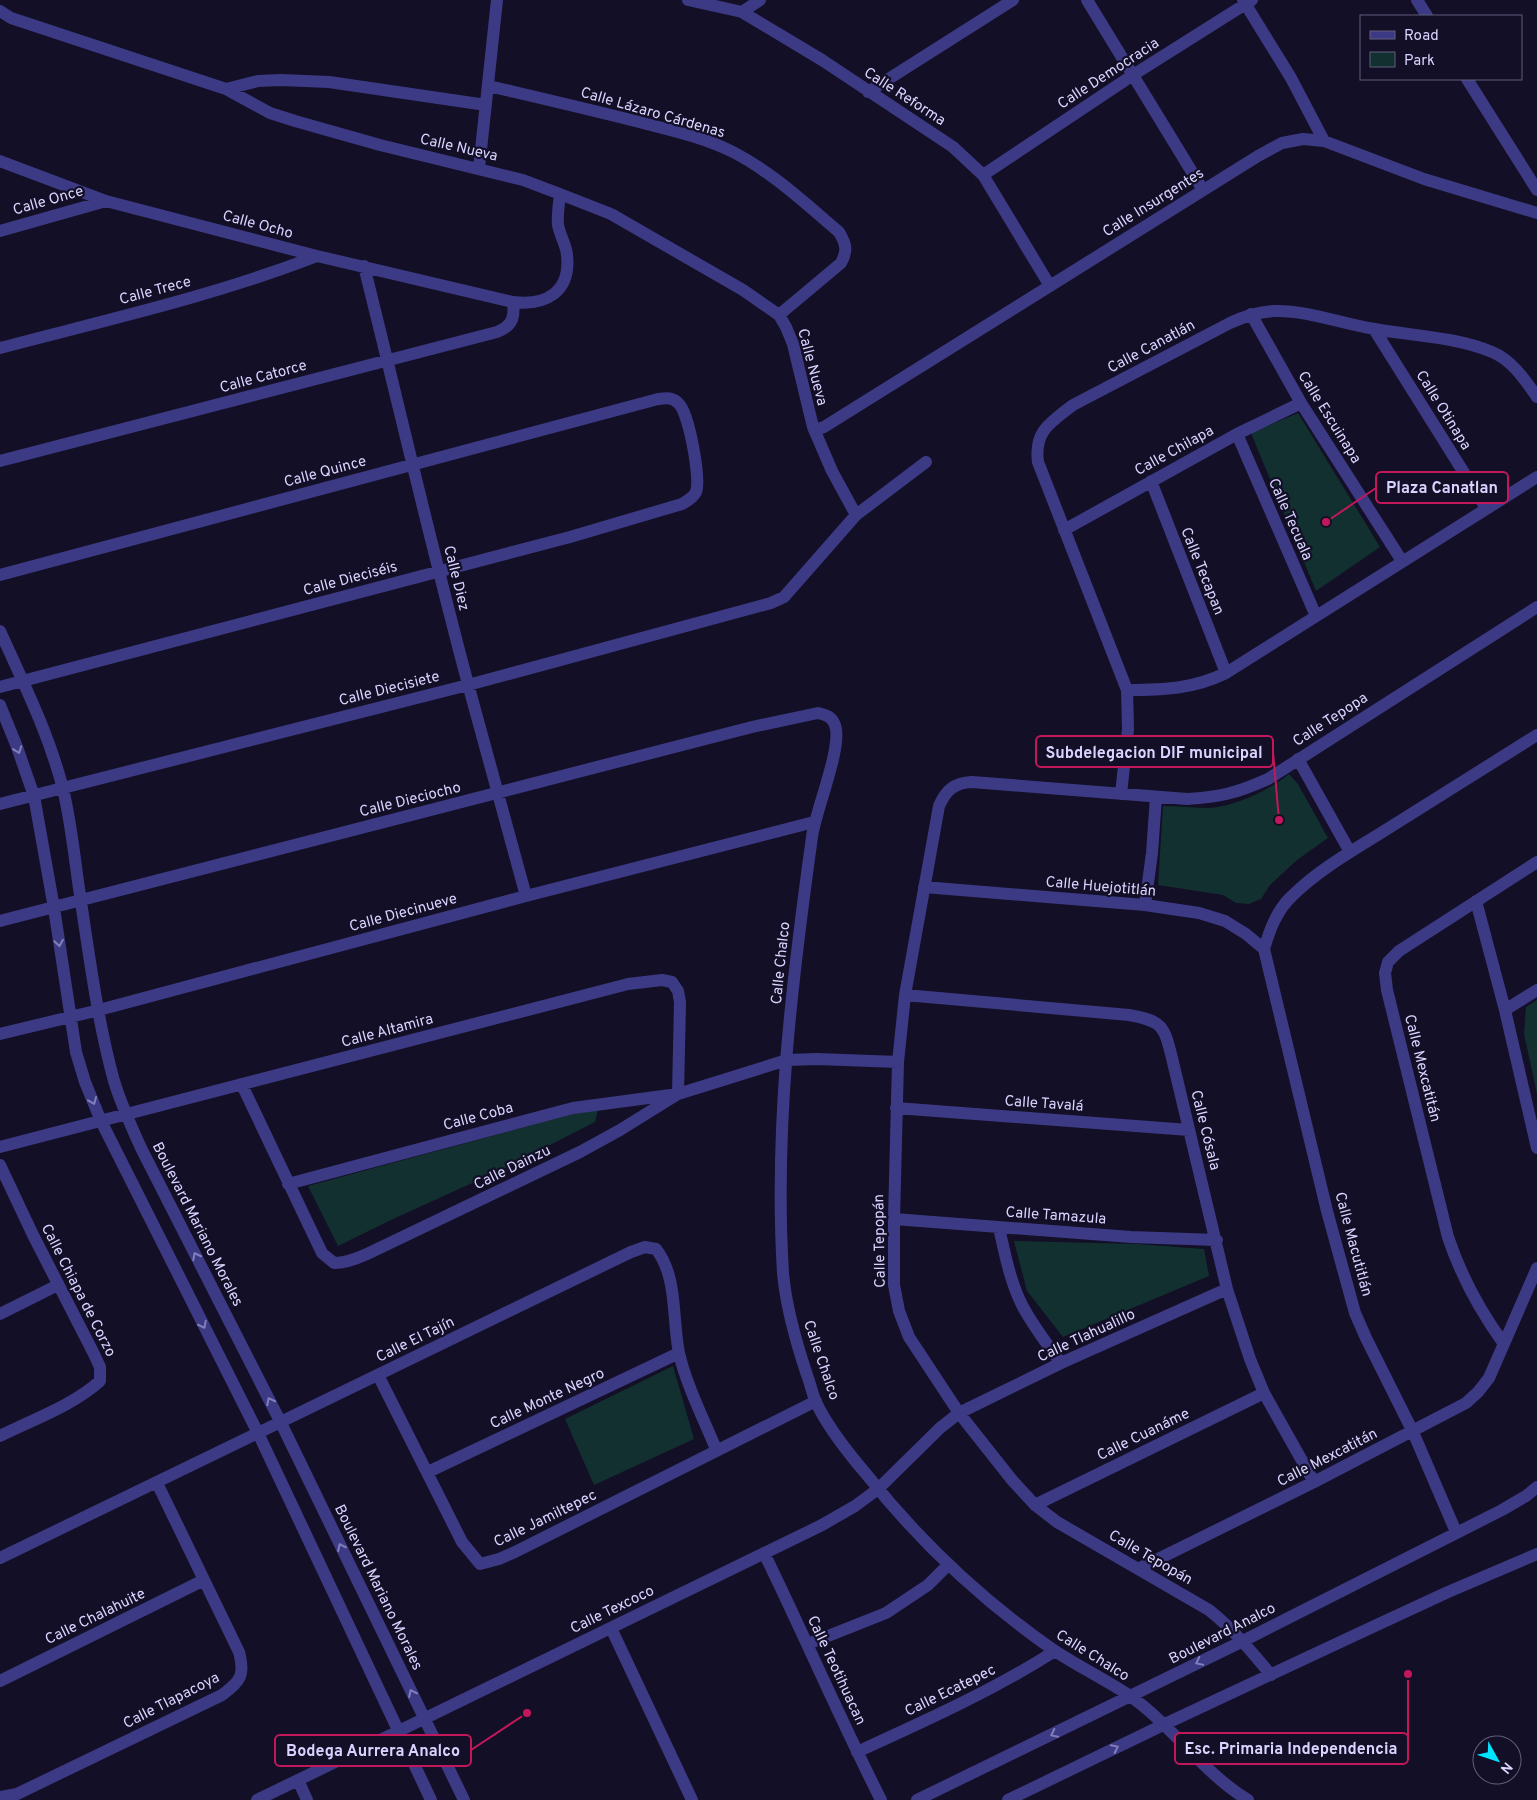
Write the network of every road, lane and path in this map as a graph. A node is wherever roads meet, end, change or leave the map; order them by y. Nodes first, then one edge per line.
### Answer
1 (497, 0) edge
2 (688, 0) edge
3 (760, 0) edge
4 (1013, 0) edge
5 (1087, 0) edge
6 (1417, 0) edge
7 (1247, 1) edge
8 (0, 11) edge
9 (742, 12) junction
10 (1426, 15) edge
11 (1134, 75) junction
12 (1468, 80) edge
13 (489, 86) junction
14 (226, 89) junction
15 (868, 92) junction
16 (486, 105) junction
17 (1324, 141) junction
18 (0, 161) edge
19 (479, 168) junction
20 (983, 175) junction
21 (1203, 190) junction
22 (1537, 190) edge
23 (560, 194) junction
24 (106, 201) junction
25 (1537, 213) edge
26 (0, 231) edge
27 (317, 256) junction
28 (364, 266) junction
29 (1050, 286) junction
30 (513, 302) junction
31 (1251, 314) junction
32 (779, 315) junction
33 (1374, 329) junction
34 (0, 348) edge
35 (387, 360) junction
36 (1537, 397) edge
37 (1301, 403) junction
38 (815, 430) junction
39 (1237, 434) junction
40 (0, 461) edge
41 (926, 462) dead end
42 (411, 464) junction
43 (1537, 477) edge
44 (1150, 481) junction
45 (698, 485) joint
46 (1486, 508) junction
47 (856, 515) junction
48 (1064, 530) junction
49 (1402, 560) junction
50 (439, 571) junction
51 (0, 575) edge
52 (1537, 606) edge
53 (1316, 616) junction
54 (0, 630) edge
55 (1226, 673) junction
56 (22, 681) junction
57 (468, 685) junction
58 (0, 687) edge
59 (1127, 690) junction
60 (0, 705) edge
61 (829, 716) joint
62 (1537, 735) edge
63 (1298, 760) junction
64 (972, 782) joint
65 (63, 789) junction
66 (499, 793) junction
67 (1121, 794) junction
68 (34, 796) junction
69 (1156, 797) junction
70 (0, 804) edge
71 (814, 822) junction
72 (1350, 852) junction
73 (1537, 862) edge
74 (924, 887) junction
75 (526, 896) junction
76 (81, 901) junction
77 (1476, 902) junction
78 (1145, 905) junction
79 (54, 908) junction
80 (0, 921) edge
81 (1264, 949) junction
82 (1537, 990) edge
83 (905, 995) junction
84 (99, 1010) junction
85 (1505, 1010) junction
86 (70, 1016) junction
87 (0, 1034) edge
88 (786, 1060) junction
89 (898, 1062) junction
90 (242, 1085) junction
91 (678, 1094) junction
92 (896, 1108) junction
93 (126, 1115) junction
94 (101, 1121) junction
95 (1189, 1130) junction
96 (0, 1147) edge
97 (1537, 1148) edge
98 (0, 1165) edge
99 (288, 1184) junction
100 (5, 1188) edge
101 (894, 1219) junction
102 (999, 1228) junction
103 (1217, 1240) junction
104 (1537, 1268) edge
105 (58, 1285) junction
106 (1227, 1289) junction
107 (0, 1314) edge
108 (1504, 1344) junction
109 (679, 1353) junction
110 (1061, 1363) junction
111 (378, 1375) junction
112 (1264, 1393) junction
113 (816, 1401) junction
114 (959, 1413) junction
115 (281, 1422) junction
116 (1413, 1432) junction
117 (258, 1433) junction
118 (0, 1436) edge
119 (716, 1449) junction
120 (428, 1472) junction
121 (1314, 1482) junction
122 (157, 1483) junction
123 (1537, 1487) edge
124 (878, 1489) junction
125 (1035, 1505) junction
126 (1456, 1532) junction
127 (764, 1554) junction
128 (1537, 1554) edge
129 (0, 1558) edge
130 (948, 1565) junction
131 (1138, 1568) junction
132 (204, 1580) junction
133 (611, 1628) junction
134 (1243, 1641) junction
135 (808, 1644) junction
136 (1055, 1651) junction
137 (1271, 1675) junction
138 (0, 1681) edge
139 (1131, 1697) junction
140 (424, 1718) junction
141 (1165, 1724) junction
142 (397, 1731) junction
143 (857, 1752) junction
144 (298, 1780) junction
145 (0, 1797) edge
146 (256, 1800) edge
147 (307, 1800) edge
148 (431, 1800) edge
149 (464, 1800) edge
150 (692, 1800) edge
151 (881, 1800) edge
152 (917, 1800) edge
153 (1008, 1800) edge
154 (1248, 1800) edge

1 - 13 street
2 - 9 street, Calle Reforma
3 - 9 street
4 - 15 street
5 - 11 street
6 - 10 street
7 - 11 street, Calle Democracia
7 - 17 street
8 - 14 street, Calle Nueva
9 - 15 street, Calle Reforma
11 - 20 street, Calle Democracia
11 - 21 street
12 - 22 street
13 - 16 street
13 - 32 street, Calle Lázaro Cárdenas
14 - 16 street
14 - 19 street, Calle Nueva
15 - 20 street, Calle Reforma
16 - 19 street
17 - 21 street, Calle Insurgentes
17 - 25 street, Calle Insurgentes
18 - 24 street, Calle Ocho
19 - 23 street, Calle Nueva
20 - 29 street, Calle Reforma
21 - 29 street, Calle Insurgentes
23 - 30 street, Calle Ocho
23 - 32 street, Calle Nueva
24 - 26 street, Calle Once
24 - 27 street, Calle Ocho
27 - 28 street, Calle Ocho
27 - 34 street, Calle Trece
28 - 30 street, Calle Ocho
28 - 35 street, Calle Diez
29 - 38 street, Calle Insurgentes
30 - 35 street, Calle Catorce
31 - 33 street, Calle Canatlán
31 - 37 street, Calle Escuinapa
31 - 48 street, Calle Canatlán
32 - 38 street, Calle Nueva
33 - 36 street, Calle Canatlán
33 - 46 street, Calle Otinapa
35 - 40 street, Calle Catorce
35 - 42 street, Calle Diez
37 - 39 street, Calle Chilapa
37 - 49 street, Calle Escuinapa
38 - 47 street, Calle Nueva
39 - 44 street, Calle Chilapa
39 - 53 street, Calle Tecuala
41 - 47 street
42 - 45 street, Calle Quince
42 - 50 street, Calle Diez
42 - 51 street, Calle Quince
43 - 46 street
44 - 48 street, Calle Chilapa
44 - 55 street, Calle Tecapan
45 - 50 street, Calle Dieciséis
46 - 49 street
47 - 57 street, Calle Diecisiete
48 - 59 street, Calle Canatlán
49 - 53 street
50 - 56 street, Calle Dieciséis
50 - 57 street, Calle Diez
52 - 63 street, Calle Tepopa
53 - 55 street
54 - 56 street, Boulevard Mariano Morales
55 - 59 street
56 - 58 street, Calle Dieciséis
56 - 65 street, Boulevard Mariano Morales
57 - 65 street, Calle Diecisiete
57 - 66 street, Calle Diez
59 - 67 street, Calle Canatlán
60 -> 68 street
61 - 66 street, Calle Dieciocho
61 - 71 street, Calle Chalco
62 - 72 street
63 - 69 street, Calle Tepopa
63 - 72 street
64 - 67 street, Calle Tepopa
64 - 74 street, Calle Tepopán
65 - 68 street, Calle Diecisiete
65 - 76 street, Boulevard Mariano Morales
66 - 75 street, Calle Diez
66 - 76 street, Calle Dieciocho
67 - 69 street, Calle Tepopa
68 - 70 street, Calle Diecisiete
68 - 79 street
69 - 78 street
71 - 75 street, Calle Diecinueve
71 - 88 street, Calle Chalco
72 - 81 street
73 - 77 street, Calle Mexcatitán
74 - 78 street, Calle Huejotitlán
74 - 83 street, Calle Tepopán
75 - 84 street, Calle Diecinueve
76 - 79 street, Calle Dieciocho
76 - 84 street, Boulevard Mariano Morales
77 - 85 street
77 - 108 street, Calle Mexcatitán
78 - 81 street, Calle Huejotitlán
79 - 80 street, Calle Dieciocho
79 -> 86 street
81 - 116 street, Calle Macutitlán
82 - 85 street
83 - 89 street, Calle Tepopán
83 - 95 street, Calle Cósala
84 - 86 street, Calle Diecinueve
84 - 93 street, Boulevard Mariano Morales
85 - 97 street
86 - 87 street, Calle Diecinueve
86 -> 94 street
88 - 89 street, Calle Dainzu
88 - 91 street, Calle Dainzu
88 - 113 street, Calle Chalco
89 - 92 street, Calle Tepopán
90 - 91 street, Calle Altamira
90 - 93 street, Calle Altamira
90 - 99 street, Calle Dainzu
91 - 99 street, Calle Coba
91 - 99 street, Calle Dainzu
92 - 95 street, Calle Tavalá
92 - 101 street, Calle Tepopán
93 - 94 street, Calle Altamira
115 -> 93 street, Boulevard Mariano Morales
94 - 96 street, Calle Altamira
94 -> 117 street
95 - 103 street, Calle Cósala
98 - 100 street, Calle Chiapa de Corzo
100 - 105 street, Calle Chiapa de Corzo
101 - 102 street, Calle Tamazula
101 - 114 street, Calle Tepopán
102 - 103 street, Calle Tamazula
102 - 110 street
103 - 106 street, Calle Cósala
104 - 108 street, Calle Mexcatitán
105 - 107 street
105 - 118 street, Calle Chiapa de Corzo
106 - 110 street, Calle Tlahualillo
106 - 112 street, Calle Cósala
108 - 116 street, Calle Mexcatitán
109 - 111 street, Calle El Tajín
109 - 119 street, Calle El Tajín
109 - 120 street, Calle Monte Negro
110 - 114 street, Calle Tlahualillo
111 - 115 street, Calle El Tajín
111 - 120 street, Calle Jamiltepec
112 - 121 street, Calle Cósala
112 - 125 street, Calle Cuanáme
113 - 119 street, Calle Jamiltepec
113 - 124 street, Calle Chalco
114 - 124 street, Calle Texcoco
114 - 125 street, Calle Tepopán
115 - 117 street, Calle El Tajín
140 -> 115 street, Boulevard Mariano Morales
116 - 121 street, Calle Mexcatitán
116 - 126 street, Calle Macutitlán
117 - 122 street, Calle El Tajín
117 - 142 street
119 - 120 street, Calle Jamiltepec
121 - 131 street, Calle Mexcatitán
122 - 129 street, Calle El Tajín
122 - 132 street, Calle Tlapacoya
123 - 126 street, Boulevard Analco
124 - 127 street, Calle Texcoco
124 - 130 street, Calle Chalco
125 - 131 street, Calle Tepopán
126 - 134 street, Boulevard Analco
127 - 133 street, Calle Texcoco
127 - 135 street, Calle Teotihuacan
128 - 137 street
130 - 135 street
130 - 136 street, Calle Chalco
131 - 134 street, Calle Tepopán
132 - 138 street, Calle Chalahuite
132 - 145 street, Calle Tlapacoya
133 - 140 street, Calle Texcoco
133 - 150 street
134 - 137 street, Calle Tepopán
134 -> 139 street, Boulevard Analco
135 - 143 street, Calle Teotihuacan
136 - 139 street, Calle Chalco
136 - 143 street, Calle Ecatepec
137 - 141 street
139 - 141 street, Calle Chalco
139 -> 152 street, Boulevard Analco
140 - 142 street, Calle Texcoco
140 - 149 street, Boulevard Mariano Morales
153 -> 141 street
141 - 154 street, Calle Chalco
142 - 144 street, Calle Texcoco
142 - 148 street
143 - 151 street, Calle Teotihuacan
144 - 146 street, Calle Texcoco
144 - 147 street

